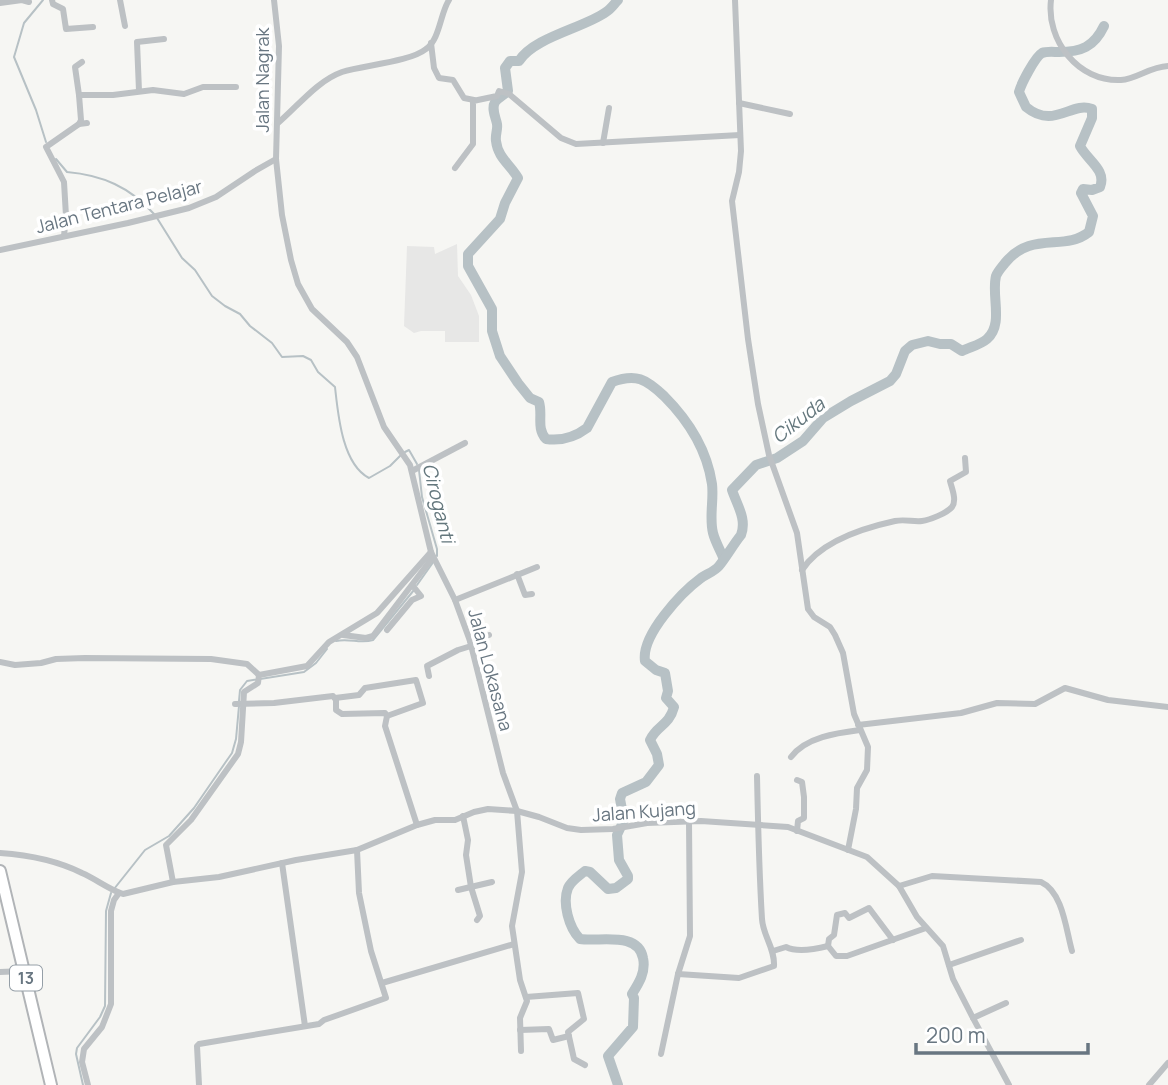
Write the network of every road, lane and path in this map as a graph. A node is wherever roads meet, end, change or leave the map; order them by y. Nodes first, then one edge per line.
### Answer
1 (52, 0) edge
2 (120, 0) edge
3 (274, 0) edge
4 (449, 0) edge
5 (735, 0) edge
6 (1051, 0) edge
7 (29, 2) dead end
8 (0, 3) edge
9 (125, 26) dead end
10 (93, 27) dead end
11 (164, 40) dead end
12 (431, 43) junction
13 (82, 62) dead end
14 (1168, 66) edge
15 (236, 87) dead end
16 (139, 92) junction
17 (79, 95) junction
18 (474, 100) junction
19 (739, 103) junction
20 (609, 108) dead end
21 (790, 114) dead end
22 (278, 123) junction
23 (740, 135) junction
24 (603, 143) junction
25 (276, 159) junction
26 (456, 168) dead end
27 (64, 236) junction
28 (0, 250) edge
29 (465, 443) dead end
30 (965, 458) dead end
31 (417, 469) junction
32 (434, 557) junction
33 (537, 567) dead end
34 (802, 570) junction
35 (517, 574) junction
36 (415, 588) junction
37 (532, 594) dead end
38 (455, 600) junction
39 (386, 626) junction
40 (342, 635) junction
41 (489, 635) dead end
42 (471, 644) junction
43 (0, 662) edge
44 (429, 676) dead end
45 (258, 678) junction
46 (335, 698) junction
47 (240, 703) junction
48 (1168, 707) edge
49 (387, 716) junction
50 (859, 727) junction
51 (791, 757) dead end
52 (757, 776) dead end
53 (797, 780) dead end
54 (517, 811) junction
55 (463, 816) junction
56 (689, 822) junction
57 (417, 825) junction
58 (757, 825) junction
59 (797, 831) junction
60 (357, 850) junction
61 (848, 850) junction
62 (0, 852) edge
63 (282, 863) junction
64 (0, 871) edge
65 (173, 882) junction
66 (492, 883) dead end
67 (899, 886) junction
68 (471, 887) junction
69 (458, 890) dead end
70 (119, 893) junction
71 (477, 919) dead end
72 (926, 928) junction
73 (893, 940) junction
74 (1021, 940) dead end
75 (514, 944) junction
76 (828, 946) junction
77 (773, 951) junction
78 (1072, 951) dead end
79 (949, 965) junction
80 (24, 971) junction
81 (0, 972) edge
82 (678, 974) junction
83 (382, 983) junction
84 (526, 997) junction
85 (1006, 1003) dead end
86 (972, 1018) junction
87 (305, 1026) junction
88 (520, 1030) junction
89 (569, 1036) junction
90 (521, 1052) dead end
91 (661, 1054) dead end
92 (1168, 1063) edge
93 (585, 1065) dead end
94 (51, 1085) edge
95 (88, 1085) edge
96 (199, 1085) edge
97 (1009, 1085) edge
98 (1149, 1085) edge

1 - 10 street
2 - 9 street
3 - 22 street, Jalan Nagrak
4 - 12 street
5 - 19 street
6 - 14 street
7 - 8 street
11 - 16 street
12 - 18 street
12 - 22 street
13 - 17 street
15 - 16 street
16 - 17 street
17 - 27 street
18 - 24 street
18 - 26 street
19 - 21 street
19 - 23 street
20 - 24 street
22 - 25 street, Jalan Nagrak
23 - 24 street
23 - 34 street
25 - 27 street, Jalan Tentara Pelajar
25 - 31 street, Jalan Lokasana
27 - 28 street, Jalan Tentara Pelajar
29 - 31 street
30 - 34 street
31 - 32 street, Jalan Lokasana
32 - 36 street
32 - 38 street, Jalan Lokasana
32 - 40 street
33 - 35 street
34 - 50 street
35 - 37 street
35 - 38 street
36 - 39 street
36 - 39 street
38 - 42 street, Jalan Lokasana
39 - 40 street
40 - 45 street
41 - 42 street
42 - 44 street
42 - 54 street, Jalan Lokasana
43 - 45 street
45 - 47 street
46 - 47 street
46 - 49 street
46 - 49 street
47 - 65 street
48 - 50 street
49 - 57 street
50 - 51 street
50 - 61 street
52 - 58 street
53 - 59 street
54 - 55 street, Jalan Kujang
54 - 56 street, Jalan Kujang
54 - 75 street, Jalan Lokasana
55 - 57 street, Jalan Kujang
55 - 68 street
56 - 58 street, Jalan Kujang
56 - 82 street
57 - 60 street, Jalan Kujang
58 - 59 street, Jalan Kujang
58 - 77 street
59 - 61 street, Jalan Kujang
60 - 63 street, Jalan Kujang
60 - 83 street
61 - 67 street, Jalan Kujang
62 - 70 street
63 - 65 street, Jalan Kujang
63 - 87 street
64 - 80 highway, 13
65 - 70 street, Jalan Kujang
66 - 68 street
67 - 72 street, Jalan Kujang
67 - 78 street
68 - 69 street
68 - 71 street
70 - 95 street
72 - 73 street
72 - 79 street, Jalan Kujang
73 - 76 street
73 - 76 street
74 - 79 street
75 - 83 street
75 - 84 street, Jalan Lokasana
76 - 77 street
77 - 82 street
79 - 86 street, Jalan Kujang
80 - 81 street
80 - 94 highway, 13
82 - 91 street
83 - 87 street
84 - 88 street
84 - 89 street
85 - 86 street
86 - 97 street, Jalan Kujang
87 - 96 street
88 - 89 street
88 - 90 street
89 - 93 street
92 - 98 street

